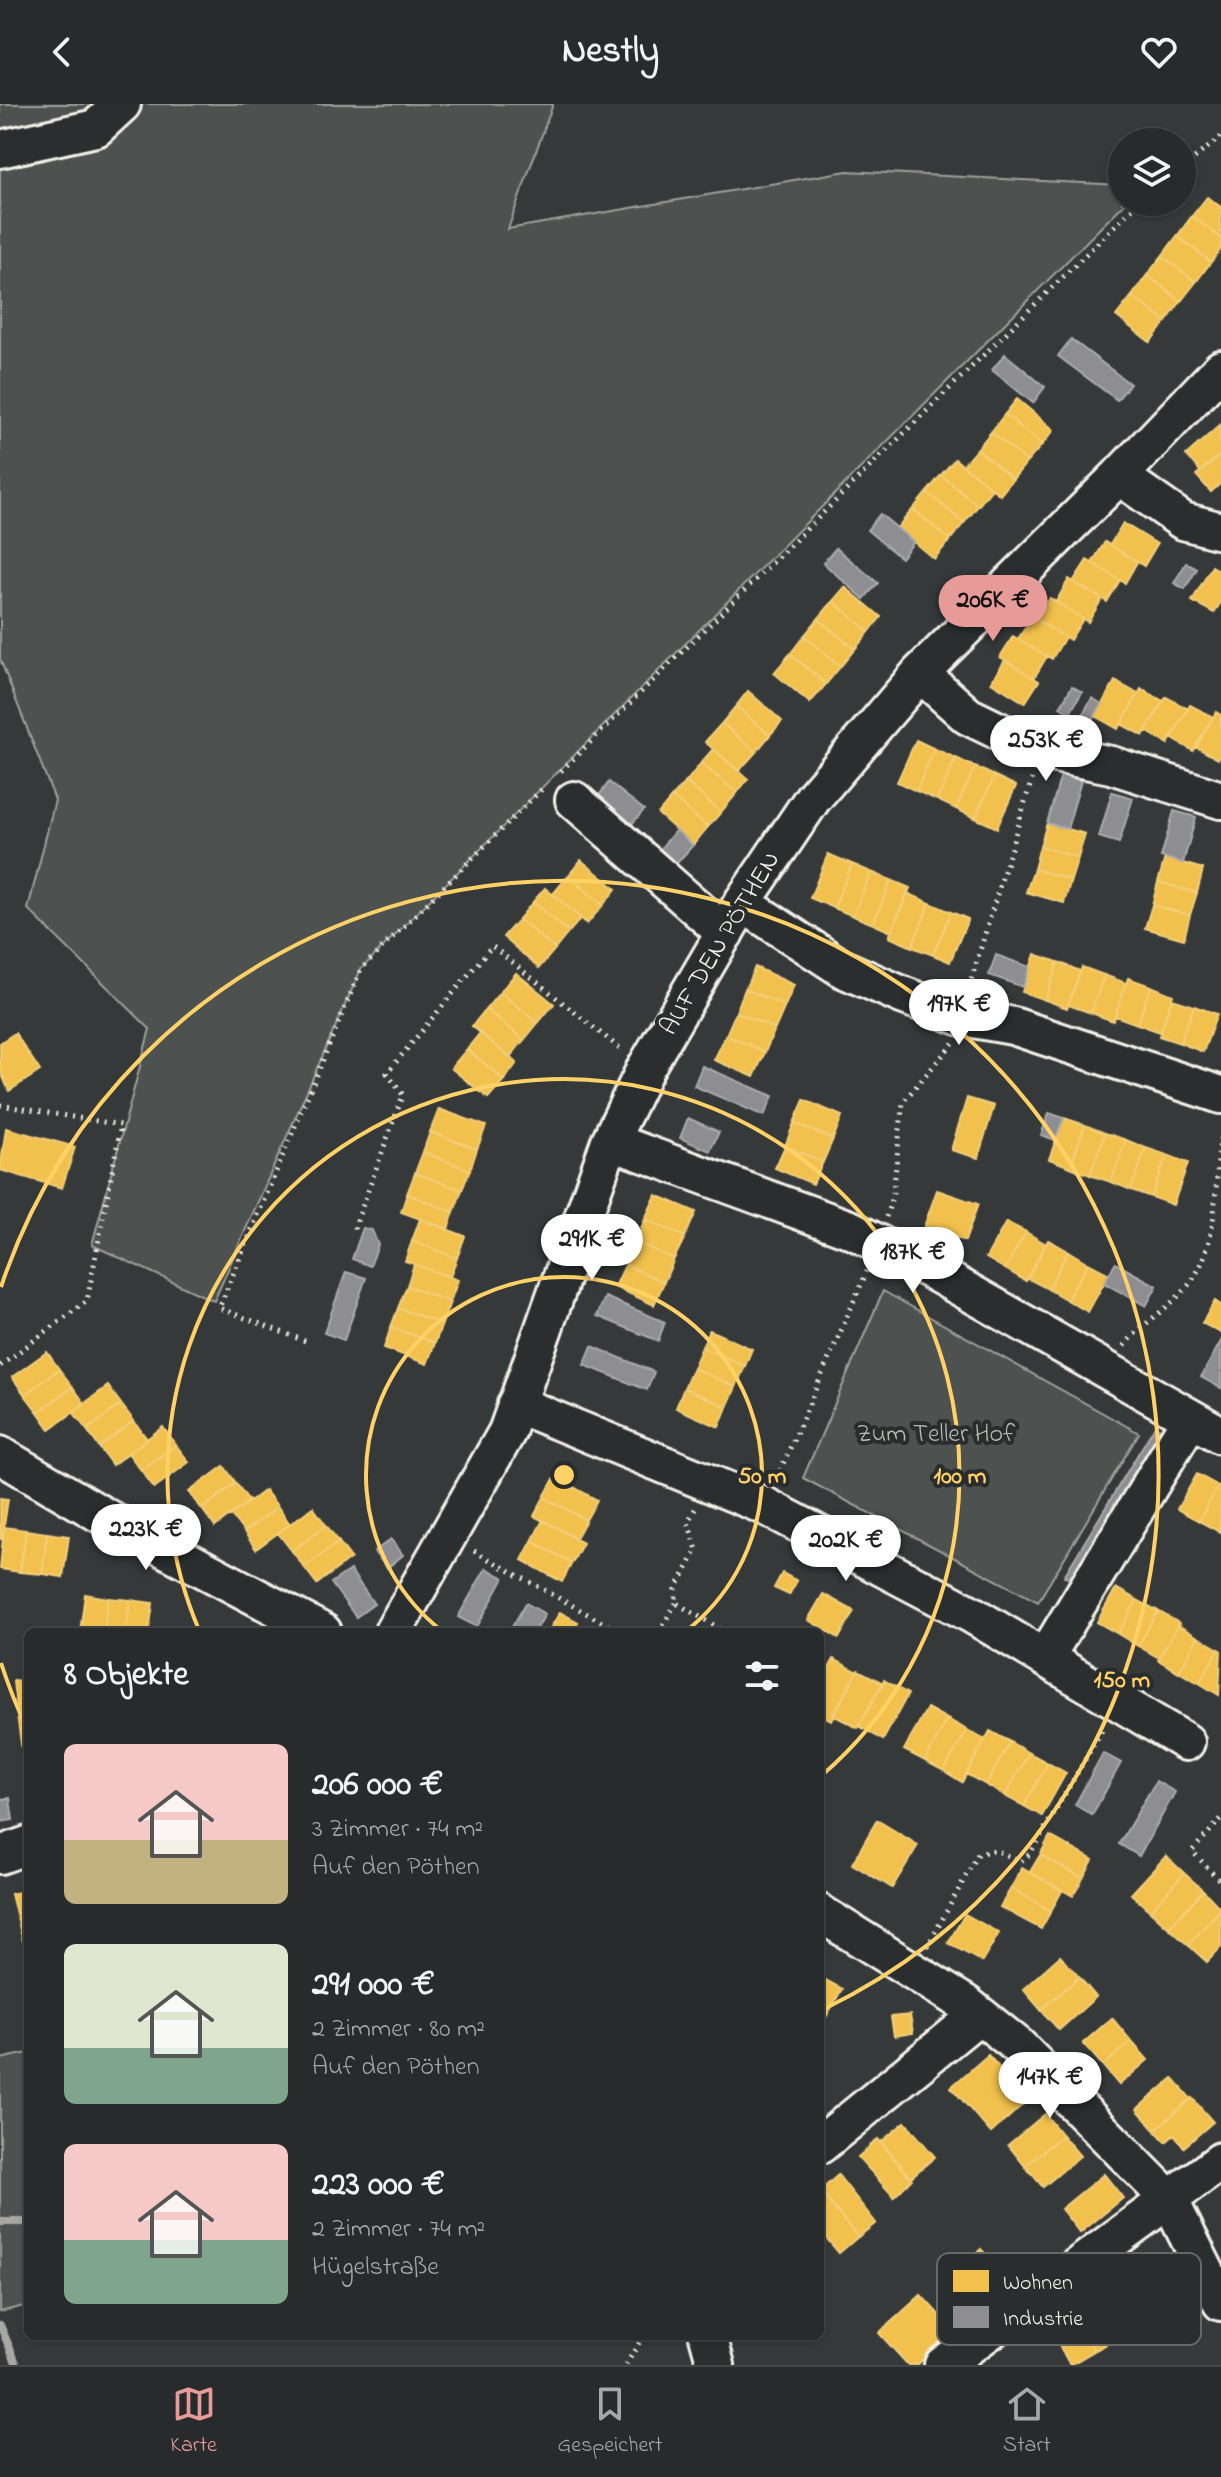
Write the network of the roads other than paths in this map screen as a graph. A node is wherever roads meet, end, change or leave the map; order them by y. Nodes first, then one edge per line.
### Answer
1 (122, 104) edge
2 (0, 149) edge
3 (1221, 369) edge
4 (1119, 476) junction
5 (1221, 531) edge
6 (920, 673) junction
7 (574, 800) dead end
8 (1221, 800) edge
9 (733, 918) junction
10 (1221, 1095) edge
11 (610, 1141) junction
12 (516, 1404) junction
13 (1206, 1427) edge
14 (0, 1455) edge
15 (315, 1628) edge
16 (395, 1628) edge
17 (1045, 1658) junction
18 (1186, 1742) dead end
19 (24, 1846) edge
20 (0, 1855) edge
21 (824, 1916) edge
22 (979, 2015) junction
23 (824, 2142) edge
24 (1221, 2161) edge
25 (1169, 2199) junction
26 (1095, 2253) edge
27 (1196, 2253) edge
28 (1201, 2262) edge
29 (1221, 2302) edge
30 (709, 2340) edge
31 (970, 2345) edge
32 (716, 2365) edge
33 (943, 2365) edge

1 - 2 street
3 - 4 street, AUF DEN PÖTHEN
4 - 5 street
4 - 6 street, AUF DEN PÖTHEN
6 - 8 street
6 - 9 street, AUF DEN PÖTHEN
7 - 9 street
9 - 10 street
9 - 11 street, AUF DEN PÖTHEN
11 - 12 street, AUF DEN PÖTHEN
11 - 13 street
12 - 16 street, AUF DEN PÖTHEN
12 - 17 street
13 - 17 street
14 - 15 street
17 - 18 street
19 - 20 street
21 - 22 street
22 - 23 street
22 - 25 street
24 - 25 street
25 - 26 street
25 - 27 street
28 - 29 street
30 - 32 street
31 - 33 street

